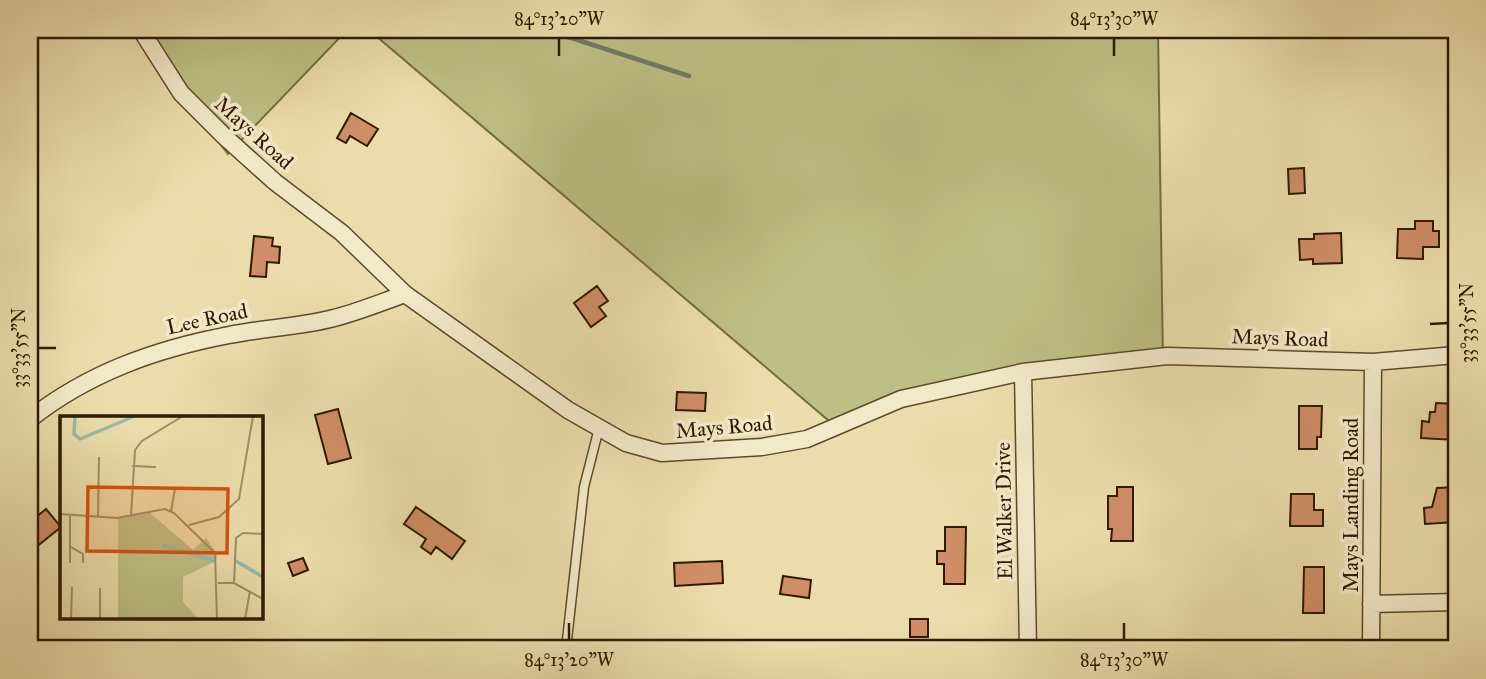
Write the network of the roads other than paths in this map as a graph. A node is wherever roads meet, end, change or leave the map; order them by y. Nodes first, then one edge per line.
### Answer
1 (141, 30) edge
2 (405, 294) junction
3 (1456, 355) edge
4 (1373, 362) junction
5 (1023, 372) junction
6 (30, 419) edge
7 (599, 428) junction
8 (1456, 602) edge
9 (1371, 604) junction
10 (566, 649) edge
11 (1028, 649) edge
12 (1371, 649) edge

1 - 2 street, Mays Road
2 - 6 street, Lee Road
2 - 7 street, Mays Road
3 - 4 street, Mays Road
4 - 5 street, Mays Road
4 - 9 street, Mays Landing Road
5 - 7 street, Mays Road
5 - 11 street, El Walker Drive
7 - 10 lane
8 - 9 street
9 - 12 street, Mays Landing Road

